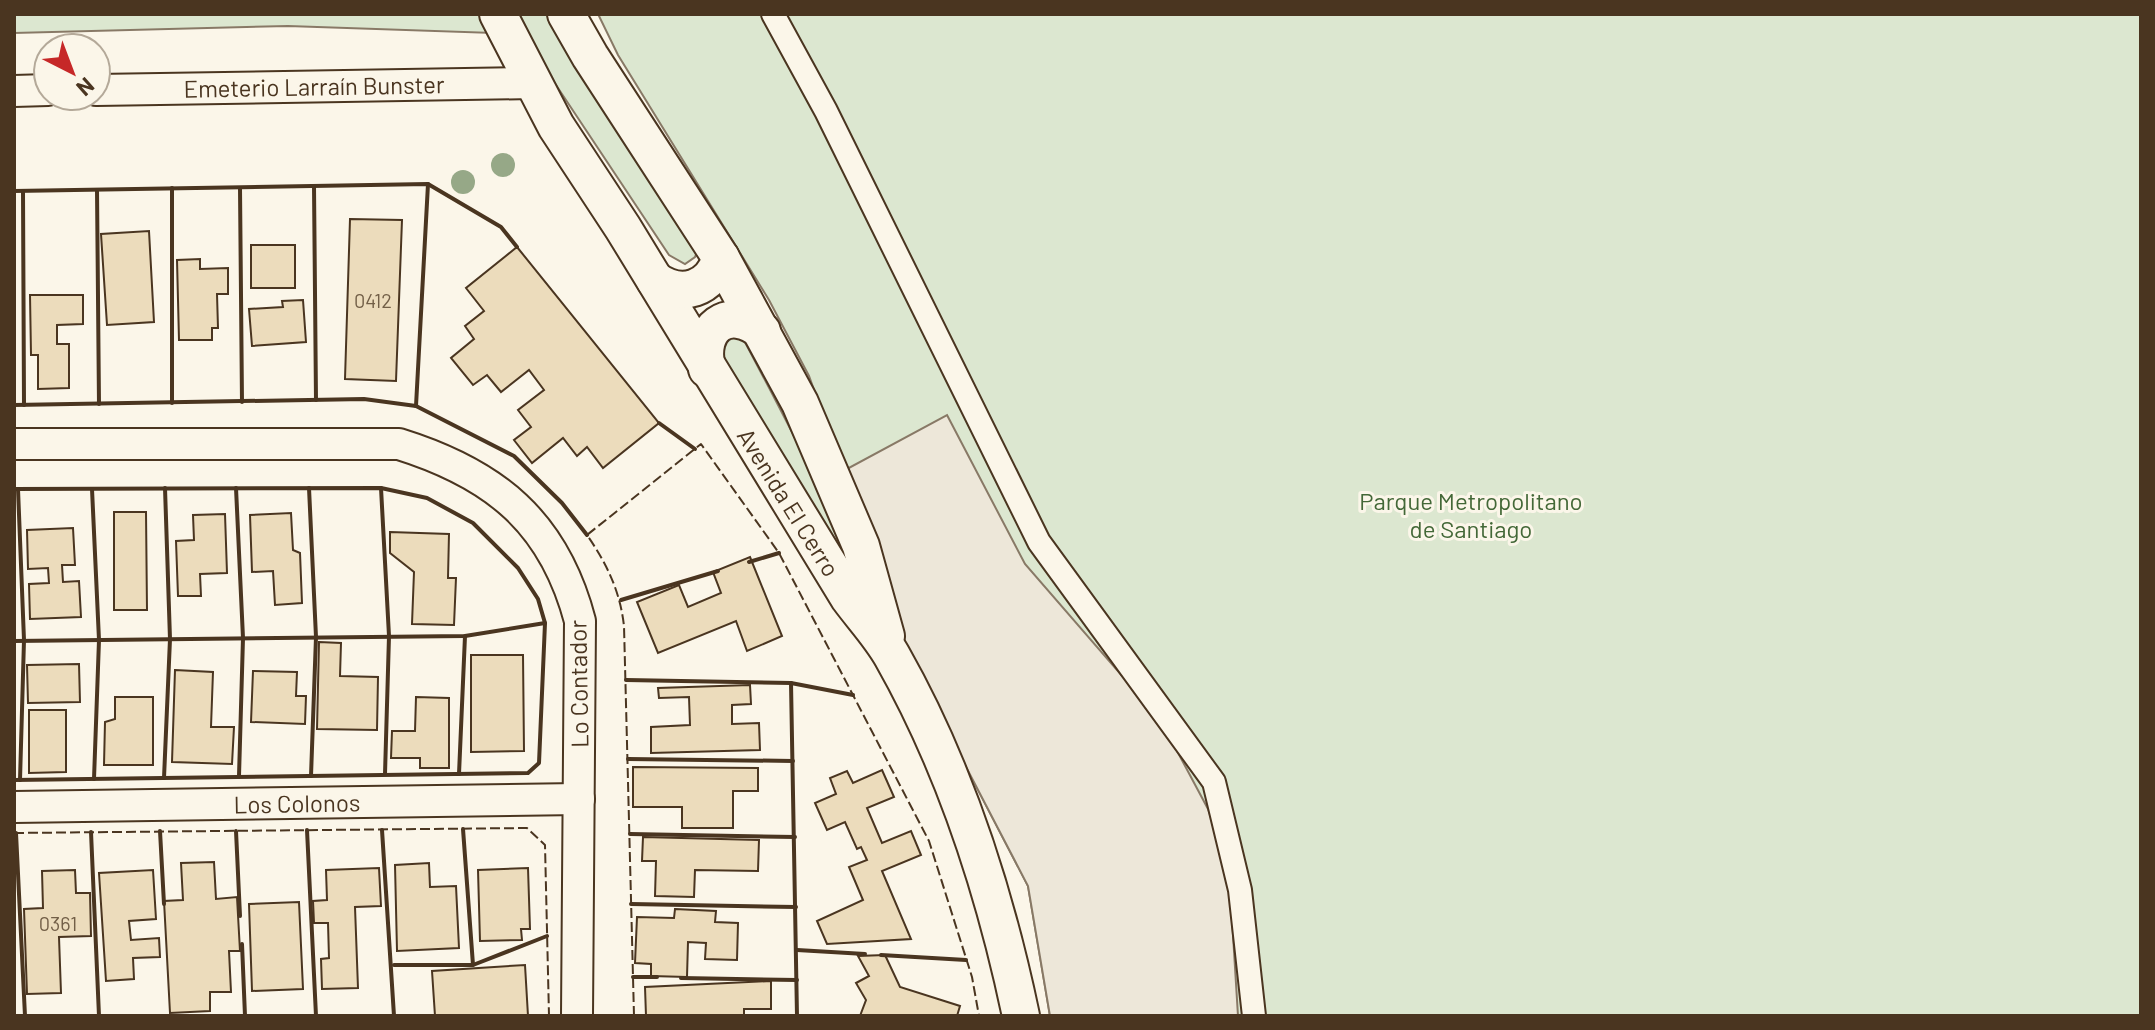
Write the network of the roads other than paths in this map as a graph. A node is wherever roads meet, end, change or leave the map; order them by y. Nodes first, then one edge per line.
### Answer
1 (498, 14) edge
2 (566, 14) edge
3 (773, 14) edge
4 (532, 83) junction
5 (112, 90) edge
6 (721, 258) junction
7 (655, 280) junction
8 (762, 331) junction
9 (707, 369) junction
10 (14, 444) edge
11 (891, 653) junction
12 (579, 799) junction
13 (14, 807) edge
14 (577, 1016) edge
15 (1021, 1016) edge
16 (1254, 1016) edge

1 - 4 street, Avenida El Cerro
2 - 6 street
3 - 16 street
4 - 5 street, Emeterio Larraín Bunster
4 - 7 street, Avenida El Cerro
6 - 7 street
6 - 8 street
7 - 9 street, Avenida El Cerro
8 - 9 street
8 - 11 street
9 - 11 street, Avenida El Cerro
10 - 12 street, Lo Contador
11 - 15 street, Avenida El Cerro
12 - 13 street, Los Colonos
12 - 14 street, Lo Contador

